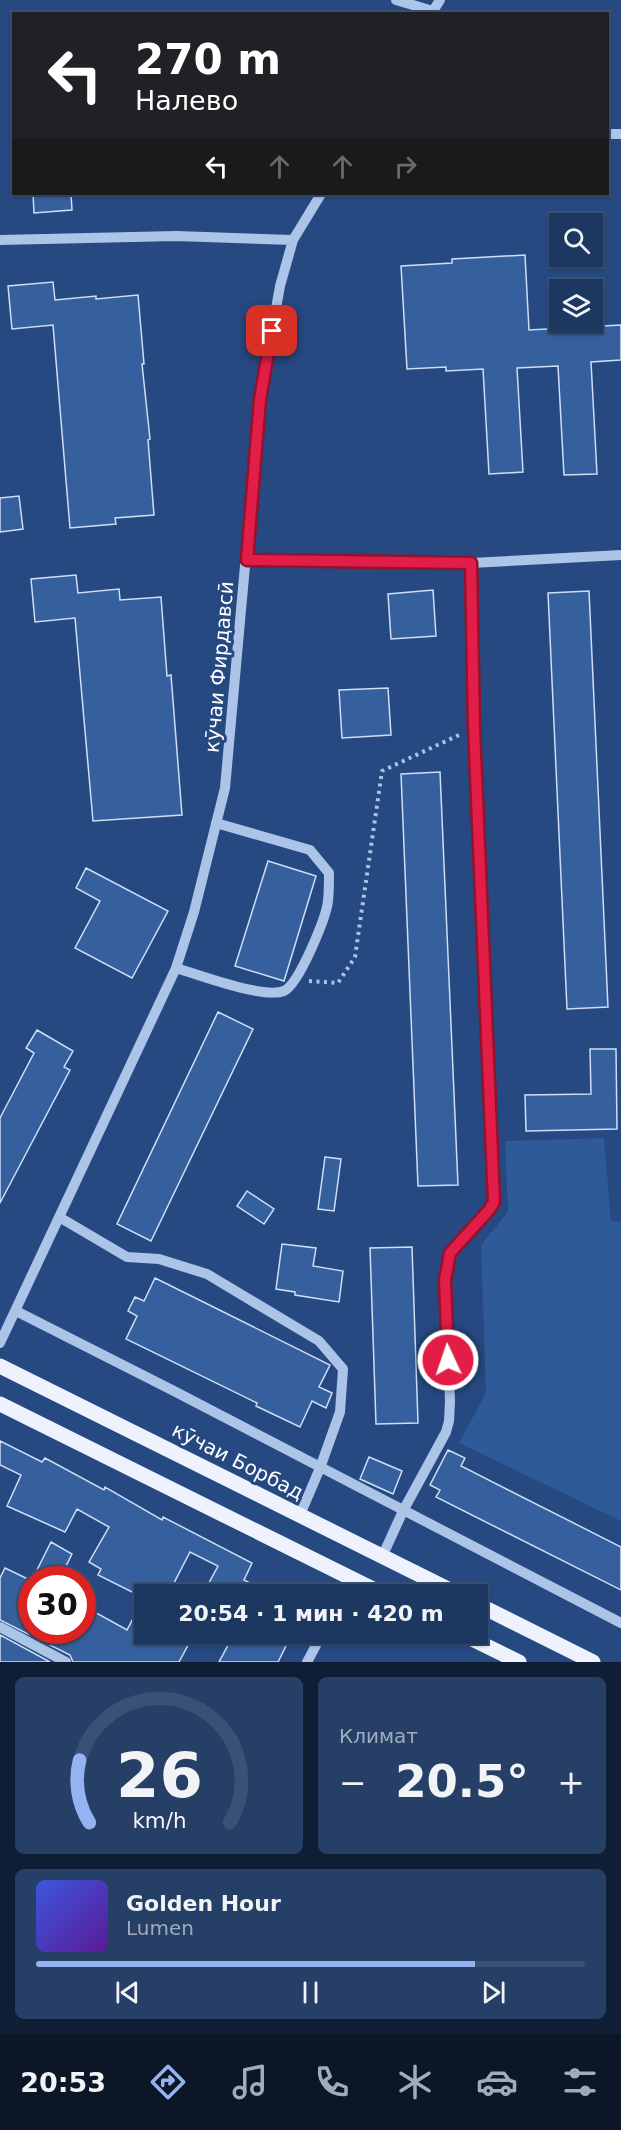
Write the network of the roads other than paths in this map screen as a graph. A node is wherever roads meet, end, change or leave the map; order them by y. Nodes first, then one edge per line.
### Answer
1 (396, 0) edge
2 (440, 0) edge
3 (432, 12) edge
4 (320, 195) edge
5 (0, 240) edge
6 (293, 240) junction
7 (621, 555) edge
8 (247, 560) junction
9 (471, 563) junction
10 (216, 824) junction
11 (176, 968) junction
12 (58, 1217) junction
13 (16, 1311) junction
14 (0, 1343) edge
15 (0, 1366) edge
16 (0, 1404) edge
17 (320, 1468) junction
18 (403, 1511) junction
19 (300, 1515) junction
20 (382, 1557) junction
21 (350, 1578) junction
22 (347, 1584) edge
23 (362, 1584) edge
24 (437, 1584) edge
25 (488, 1610) edge
26 (621, 1623) edge
27 (0, 1627) edge
28 (317, 1644) edge
29 (482, 1644) edge
30 (66, 1662) edge
31 (307, 1662) edge
32 (519, 1662) edge
33 (592, 1662) edge

1 - 3 street
2 - 3 street
4 - 6 street, кӯчаи Фирдавсӣ
5 - 6 street
6 - 8 street, кӯчаи Фирдавсӣ
7 - 9 street
8 - 9 street
8 - 10 street, кӯчаи Фирдавсӣ
9 - 18 street
10 - 11 street, кӯчаи Фирдавсӣ
10 - 11 street
11 - 12 street, кӯчаи Фирдавсӣ
12 - 13 street, кӯчаи Фирдавсӣ
12 - 17 street
13 - 14 street, кӯчаи Фирдавсӣ
13 - 17 street
15 - 19 main road, кӯчаи Борбад
16 - 21 main road
17 - 18 street
17 - 19 street
18 - 20 street
18 - 26 street
19 - 20 main road, кӯчаи Борбад
20 - 24 main road, кӯчаи Борбад
21 - 22 street
21 - 23 main road
25 - 33 main road
27 - 30 street
28 - 31 street
29 - 32 main road

